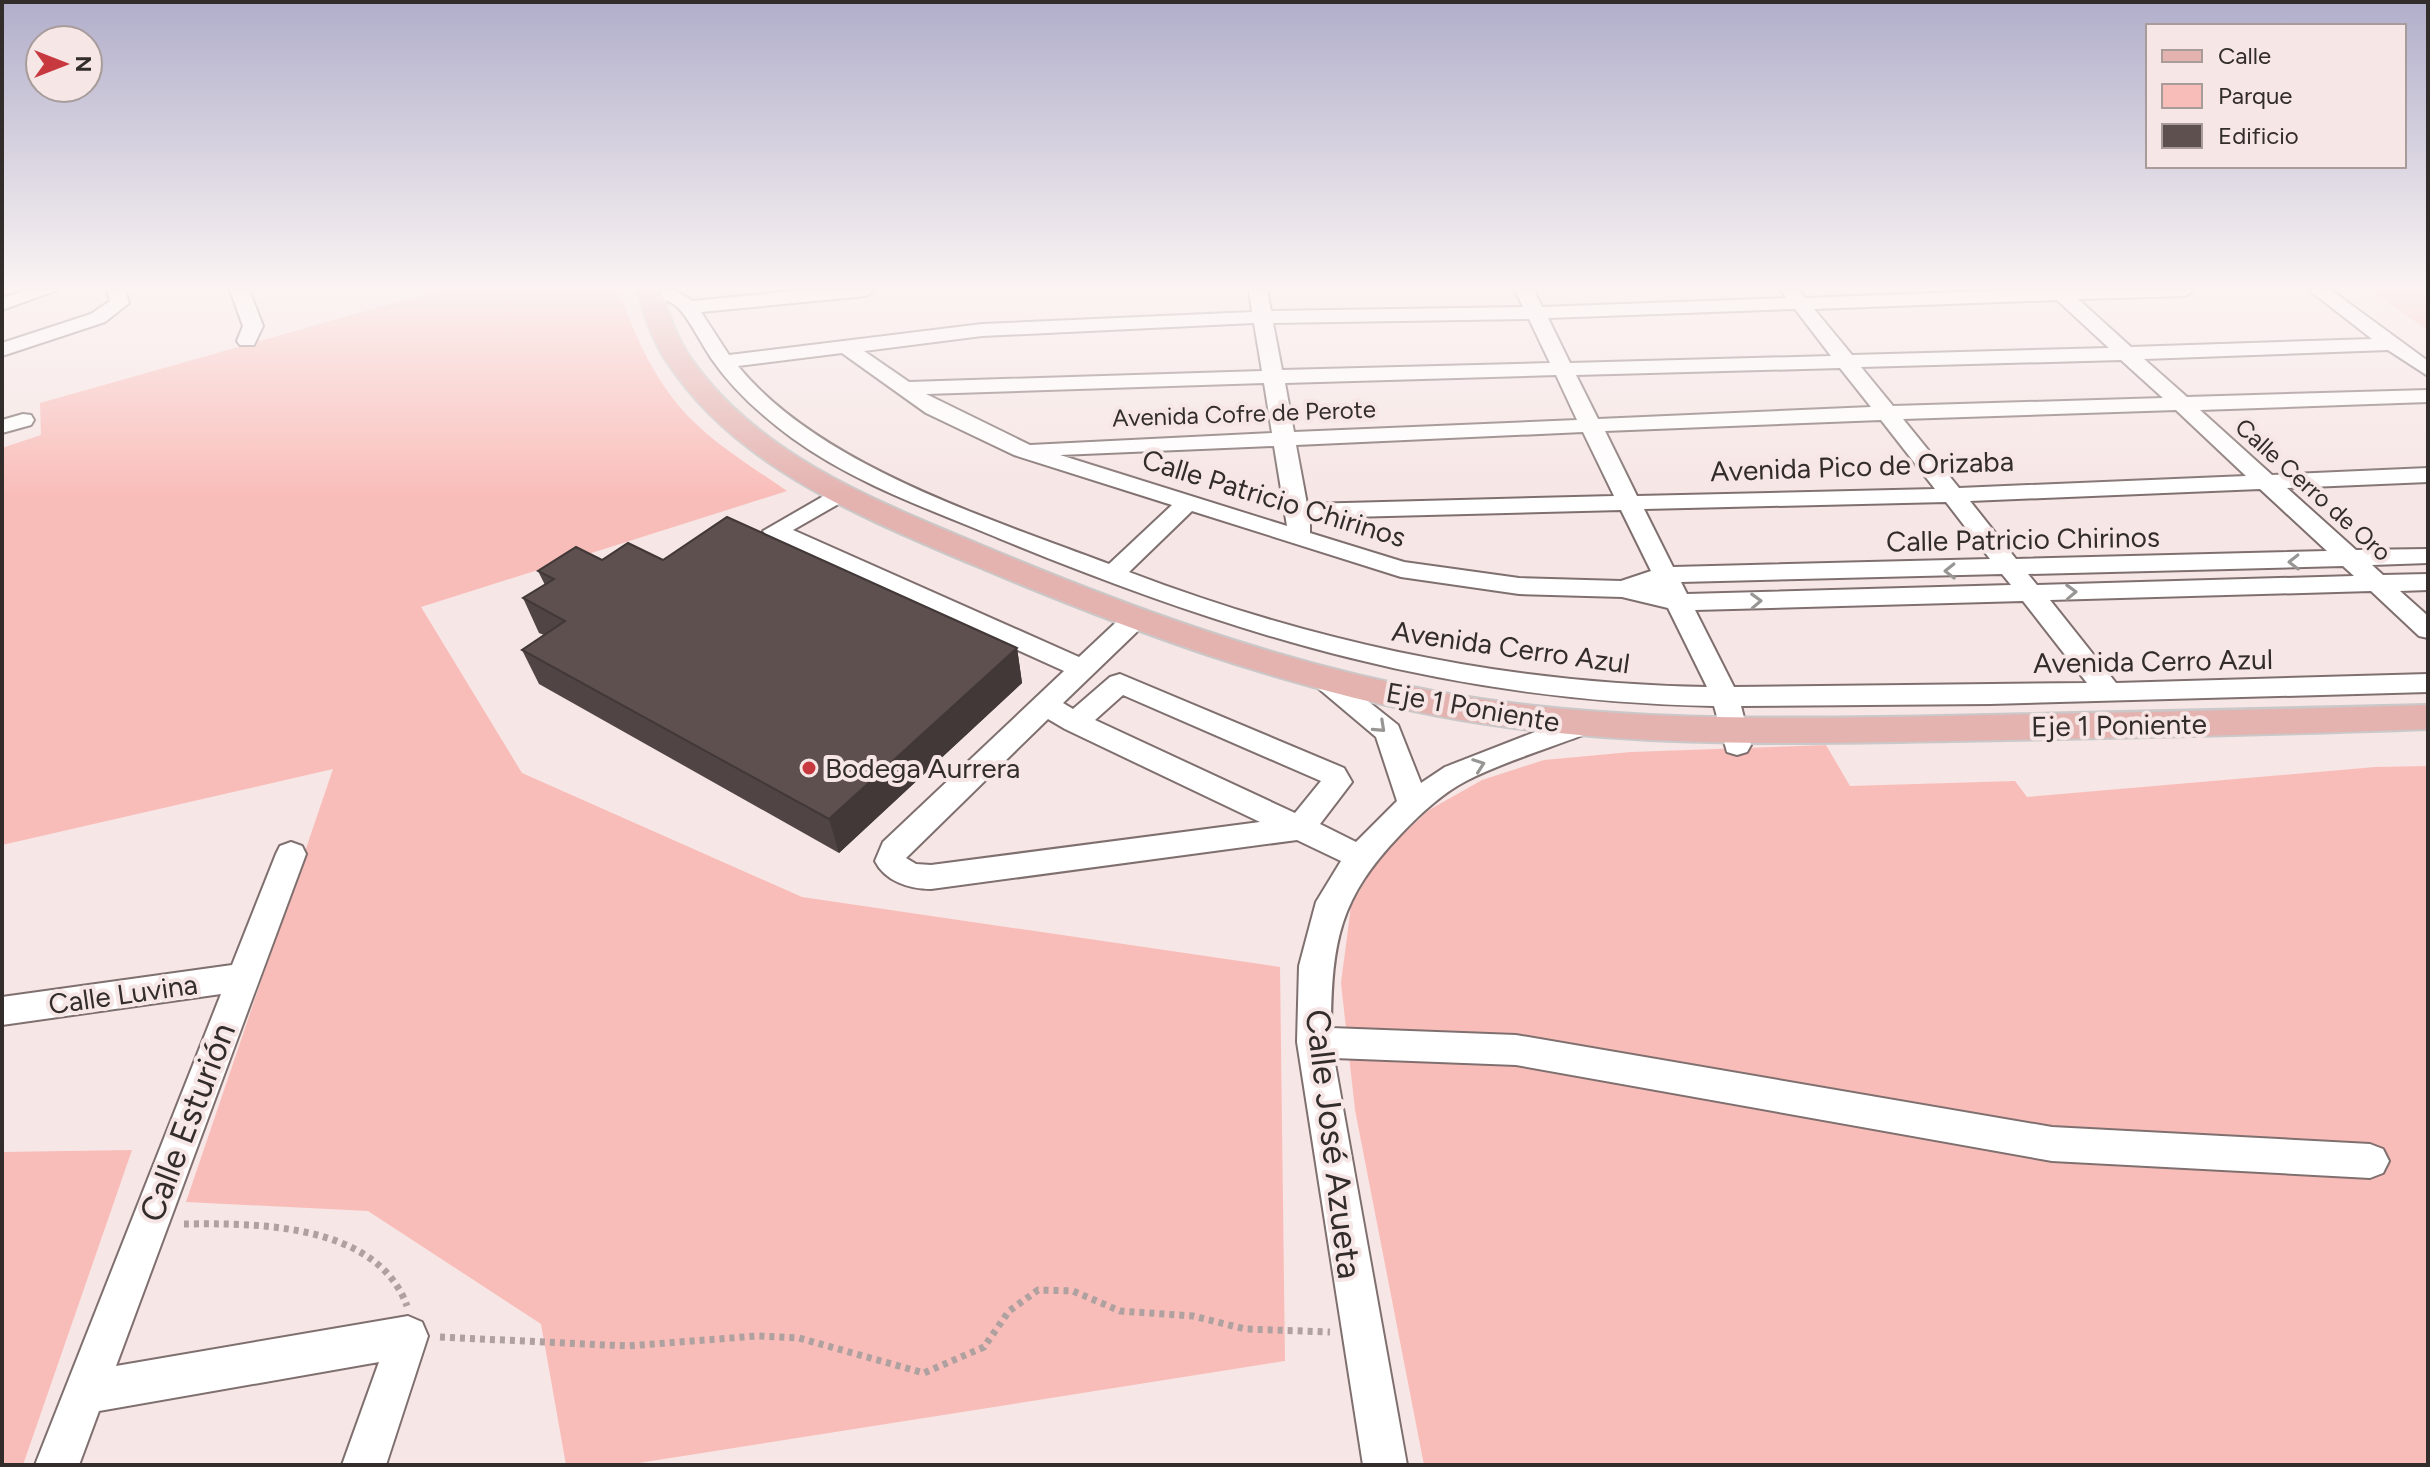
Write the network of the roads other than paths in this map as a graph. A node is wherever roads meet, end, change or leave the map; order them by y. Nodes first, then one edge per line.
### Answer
1 (28, 358) edge
2 (678, 358) edge
3 (722, 358) edge
4 (751, 358) edge
5 (861, 358) edge
6 (1270, 358) edge
7 (1557, 358) edge
8 (1846, 358) edge
9 (1990, 358) edge
10 (2132, 358) edge
11 (2412, 358) edge
12 (724, 362) junction
13 (1850, 363) junction
14 (2, 367) edge
15 (1562, 368) junction
16 (2428, 370) edge
17 (1273, 375) junction
18 (901, 389) junction
19 (2428, 396) edge
20 (2182, 405) junction
21 (1889, 413) junction
22 (23, 420) dead end
23 (1591, 426) junction
24 (2, 427) edge
25 (1284, 438) junction
26 (1022, 450) junction
27 (2428, 475) edge
28 (2265, 481) junction
29 (841, 493) junction
30 (1954, 495) junction
31 (1628, 502) junction
32 (1186, 504) junction
33 (1297, 511) junction
34 (1301, 537) junction
35 (2428, 556) edge
36 (2352, 561) junction
37 (2193, 565) junction
38 (2012, 569) junction
39 (1664, 575) junction
40 (1111, 576) junction
41 (2428, 582) edge
42 (2378, 584) junction
43 (2215, 588) junction
44 (1622, 589) junction
45 (2031, 593) junction
46 (1678, 602) junction
47 (1137, 617) junction
48 (2428, 630) edge
49 (1084, 670) junction
50 (1321, 677) junction
51 (2428, 683) edge
52 (2109, 692) junction
53 (1046, 706) junction
54 (2428, 717) edge
55 (1075, 722) junction
56 (1581, 725) junction
57 (1731, 725) junction
58 (1412, 804) junction
59 (1300, 828) junction
60 (291, 854) dead end
61 (1360, 857) junction
62 (244, 977) junction
63 (2, 1011) edge
64 (1314, 1042) junction
65 (2370, 1161) dead end
66 (86, 1392) junction
67 (57, 1465) edge
68 (364, 1465) edge
69 (1385, 1465) edge

1 - 14 street
2 - 29 main road, Eje 1 Poniente
3 - 12 street, Avenida Cerro Azul
4 - 12 street
5 - 18 street, Calle Patricio Chirinos
6 - 17 street
7 - 15 street
8 - 13 street
9 - 13 street
10 - 20 street, Calle Cerro de Oro
11 - 16 street
12 - 40 street, Avenida Cerro Azul
13 - 15 street
13 - 21 street
15 - 17 street
15 - 23 street
17 - 18 street
17 - 25 street
18 - 26 street, Calle Patricio Chirinos
19 - 20 street, Avenida Cofre de Perote
20 - 21 street, Avenida Cofre de Perote
20 - 28 street, Calle Cerro de Oro
21 - 23 street, Avenida Cofre de Perote
21 - 30 street
22 - 24 street
23 - 25 street, Avenida Cofre de Perote
23 - 31 street
25 - 26 street, Avenida Cofre de Perote
25 - 33 street
26 - 32 street, Calle Patricio Chirinos
27 - 28 street, Avenida Pico de Orizaba
28 - 30 street, Avenida Pico de Orizaba
28 - 36 street, Calle Cerro de Oro
29 - 47 main road, Eje 1 Poniente
29 - 49 street
30 - 31 street, Avenida Pico de Orizaba
30 - 38 street
31 - 33 street, Avenida Pico de Orizaba
31 - 39 street
32 - 34 street, Calle Patricio Chirinos
32 - 40 street
33 - 34 street
34 - 44 street, Calle Patricio Chirinos
35 - 36 street, Calle Patricio Chirinos
36 -> 37 street, Calle Patricio Chirinos
36 - 42 street, Calle Cerro de Oro
37 - 38 street, Calle Patricio Chirinos
37 - 43 street
38 -> 39 street, Calle Patricio Chirinos
38 - 45 street
39 - 44 street, Calle Patricio Chirinos
39 - 46 street
40 - 57 street, Avenida Cerro Azul
41 - 42 street, Calle Patricio Chirinos
42 - 43 street, Calle Patricio Chirinos
42 - 48 street, Calle Cerro de Oro
45 -> 43 street, Calle Patricio Chirinos
44 - 46 street, Calle Patricio Chirinos
46 -> 45 street, Calle Patricio Chirinos
45 - 52 street
46 - 57 street
47 - 49 street
47 - 50 main road, Eje 1 Poniente
49 - 53 street
50 - 56 main road, Eje 1 Poniente
50 -> 58 street
51 - 52 street, Avenida Cerro Azul
52 - 57 street, Avenida Cerro Azul
53 - 55 street
53 - 59 street
54 - 57 main road, Eje 1 Poniente
55 - 59 street
55 - 59 street
56 - 57 main road, Eje 1 Poniente
58 -> 56 street, Calle José Azueta
58 - 61 street, Calle José Azueta
59 - 61 street
60 - 62 street, Calle Esturión
61 - 64 street, Calle José Azueta
62 - 63 street, Calle Luvina
62 - 66 street, Calle Esturión
64 - 65 street
64 - 69 street, Calle José Azueta
66 - 67 street, Calle Esturión
66 - 68 street

